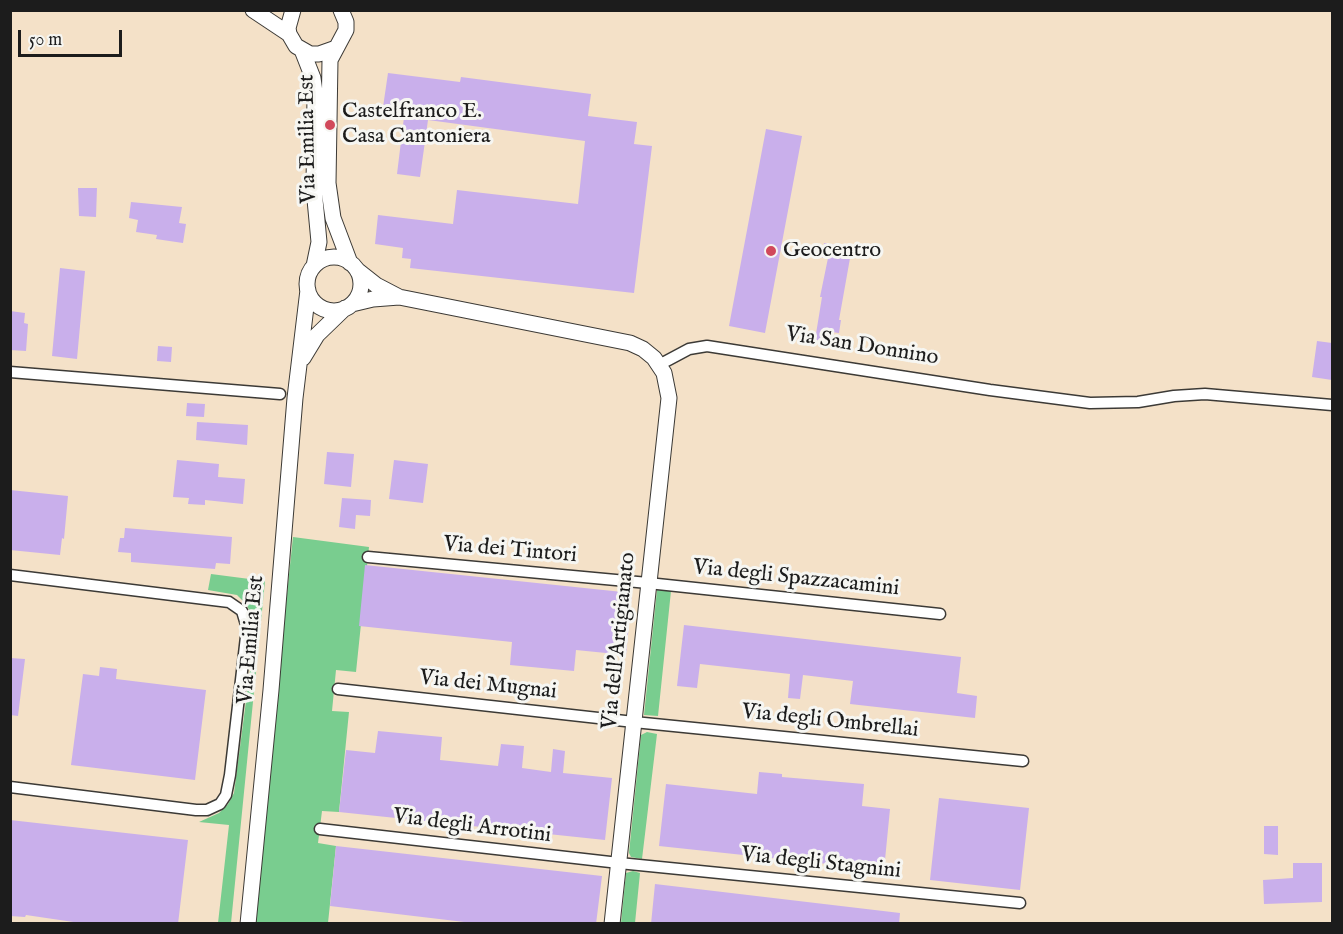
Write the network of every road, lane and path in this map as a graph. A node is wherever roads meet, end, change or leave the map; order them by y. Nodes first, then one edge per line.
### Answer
1 (253, 10) edge
2 (293, 10) edge
3 (344, 12) edge
4 (290, 34) junction
5 (336, 48) junction
6 (302, 50) junction
7 (314, 266) junction
8 (354, 266) junction
9 (308, 290) junction
10 (399, 297) junction
11 (349, 306) junction
12 (301, 360) junction
13 (659, 365) junction
14 (10, 372) edge
15 (280, 394) dead end
16 (1332, 405) edge
17 (369, 557) dead end
18 (10, 575) edge
19 (648, 583) junction
20 (940, 614) dead end
21 (338, 689) dead end
22 (634, 722) junction
23 (1023, 760) dead end
24 (10, 788) edge
25 (320, 829) dead end
26 (619, 863) junction
27 (1020, 903) dead end
28 (248, 924) edge
29 (612, 924) edge

1 - 4 main road
2 - 4 main road
3 - 5 main road, Via Emilia Est
4 - 6 main road, Via Emilia Est
5 - 6 main road, Via Emilia Est
5 - 8 main road, Via Emilia Est
6 - 7 main road, Via Emilia Est
7 - 8 main road
7 - 9 main road, Via Emilia Est
8 - 10 main road
8 - 11 main road, Via Emilia Est
9 - 11 main road
9 - 12 main road, Via Emilia Est
10 - 11 main road
10 - 13 main road
11 - 12 main road, Via Emilia Est
12 - 28 main road, Via Emilia Est
13 - 16 street, Via San Donnino
13 - 19 main road, Via dell'Artigianato
14 - 15 street
17 - 19 street, Via dei Tintori
18 - 24 street
19 - 20 street, Via degli Spazzacamini
19 - 22 main road, Via dell'Artigianato
21 - 22 street, Via dei Mugnai
22 - 23 street, Via degli Ombrellai
22 - 26 main road, Via dell'Artigianato
25 - 26 street, Via degli Arrotini
26 - 27 street, Via degli Stagnini
26 - 29 main road, Via dell'Artigianato

